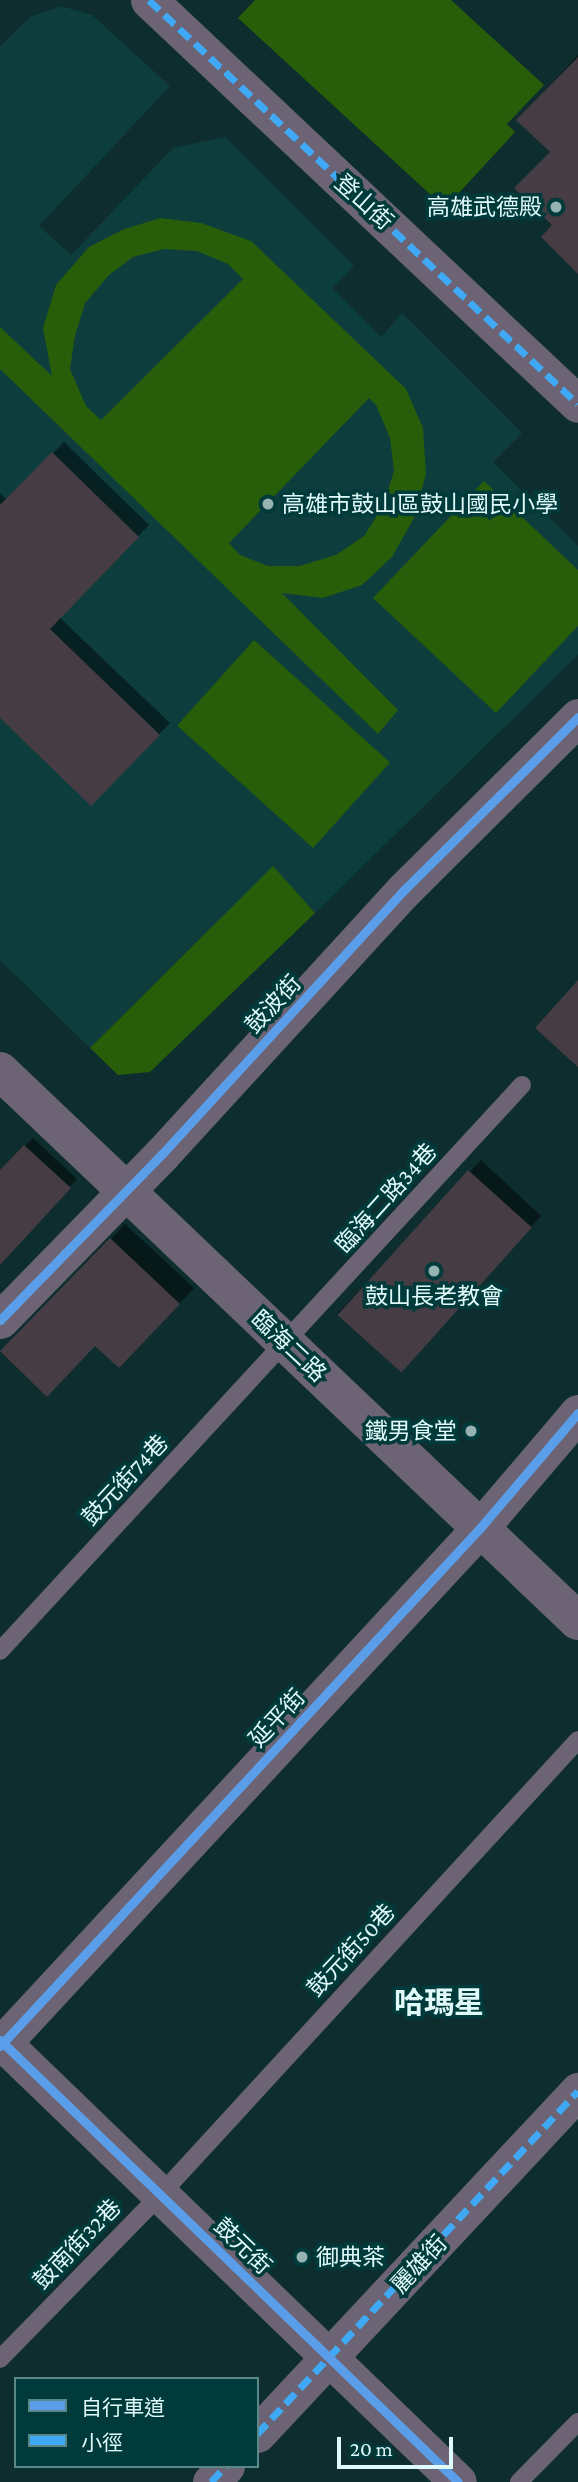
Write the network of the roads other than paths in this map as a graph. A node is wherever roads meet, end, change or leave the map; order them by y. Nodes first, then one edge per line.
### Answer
1 (149, 0) edge
2 (578, 404) edge
3 (578, 717) edge
4 (0, 1071) edge
5 (522, 1085) dead end
6 (126, 1191) junction
7 (0, 1320) edge
8 (286, 1344) junction
9 (578, 1413) edge
10 (480, 1528) junction
11 (578, 1621) edge
12 (0, 1651) edge
13 (578, 1740) edge
14 (1, 2043) edge
15 (578, 2091) edge
16 (161, 2194) junction
17 (332, 2357) junction
18 (0, 2359) edge
19 (578, 2423) edge
20 (259, 2432) edge
21 (224, 2468) edge
22 (211, 2482) edge
23 (458, 2482) edge
24 (519, 2482) edge

1 - 2 street, 登山街
3 - 6 street, 鼓波街
4 - 6 street, 臨海二路
5 - 8 lane, 臨海二路34巷
6 - 7 street, 鼓波街
6 - 8 street, 臨海二路
8 - 10 street, 臨海二路
8 - 12 lane, 鼓元街74巷
9 - 10 street, 延平街
10 - 11 street, 臨海二路
10 - 14 street, 延平街
13 - 16 lane, 鼓元街50巷
14 - 16 street, 鼓元街
15 - 17 street, 麗雄街
16 - 17 street, 鼓元街
16 - 18 lane, 鼓南街32巷
17 - 20 street, 麗雄街
17 - 23 street, 鼓元街
19 - 24 lane
21 - 22 street

